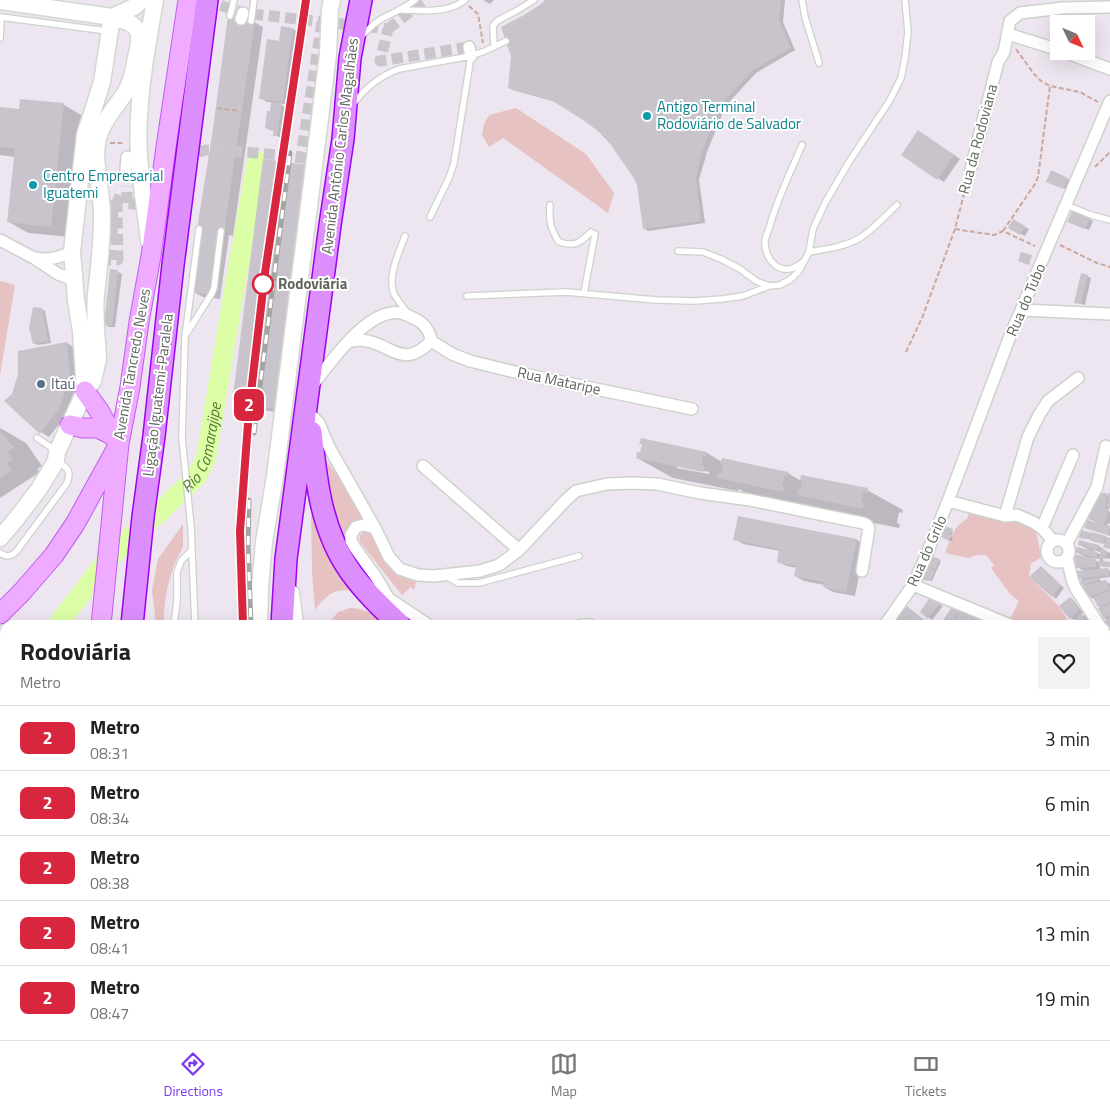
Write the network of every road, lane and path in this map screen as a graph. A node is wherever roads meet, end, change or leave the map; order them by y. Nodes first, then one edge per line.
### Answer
1 (142, 0) edge
2 (155, 0) edge
3 (188, 0) edge
4 (207, 0) edge
5 (234, 0) edge
6 (254, 0) edge
7 (332, 0) edge
8 (361, 0) edge
9 (415, 0) edge
10 (534, 0) edge
11 (802, 0) edge
12 (905, 0) edge
13 (0, 1) edge
14 (465, 1) edge
15 (1110, 7) edge
16 (400, 10) junction
17 (110, 24) junction
18 (1008, 34) junction
19 (0, 38) edge
20 (506, 41) dead end
21 (494, 47) junction
22 (1050, 48) edge
23 (485, 51) junction
24 (470, 52) junction
25 (350, 58) junction
26 (1085, 60) edge
27 (818, 63) dead end
28 (1110, 69) edge
29 (1050, 86) junction
30 (1109, 104) edge
31 (217, 108) dead end
32 (240, 111) dead end
33 (345, 118) junction
34 (98, 137) junction
35 (802, 145) dead end
36 (126, 157) joint
37 (971, 168) joint
38 (126, 169) dead end
39 (897, 204) dead end
40 (550, 205) dead end
41 (1066, 205) junction
42 (430, 217) dead end
43 (1110, 220) edge
44 (199, 229) dead end
45 (955, 229) junction
46 (221, 231) dead end
47 (1003, 231) junction
48 (405, 236) dead end
49 (0, 240) edge
50 (1049, 246) junction
51 (678, 251) dead end
52 (72, 252) junction
53 (809, 252) junction
54 (151, 256) junction
55 (34, 258) junction
56 (805, 261) junction
57 (1110, 267) edge
58 (100, 271) junction
59 (74, 280) junction
60 (769, 286) junction
61 (584, 294) junction
62 (467, 296) dead end
63 (1021, 310) junction
64 (1110, 314) edge
65 (409, 315) junction
66 (185, 337) junction
67 (431, 341) junction
68 (348, 342) junction
69 (906, 352) dead end
70 (1078, 378) dead end
71 (85, 391) junction
72 (308, 391) junction
73 (692, 409) dead end
74 (310, 414) junction
75 (70, 425) junction
76 (37, 438) dead end
77 (115, 439) junction
78 (1106, 446) dead end
79 (1072, 455) dead end
80 (57, 457) junction
81 (423, 466) dead end
82 (1110, 486) edge
83 (1097, 487) junction
84 (948, 501) junction
85 (1005, 516) junction
86 (374, 528) junction
87 (1042, 528) junction
88 (0, 538) edge
89 (1053, 541) junction
90 (1067, 543) junction
91 (192, 550) junction
92 (519, 550) junction
93 (0, 553) edge
94 (579, 556) dead end
95 (1067, 558) junction
96 (286, 559) junction
97 (1055, 562) junction
98 (862, 571) dead end
99 (444, 575) junction
100 (367, 578) junction
101 (1072, 579) junction
102 (913, 585) junction
103 (22, 592) junction
104 (389, 598) junction
105 (0, 614) edge
106 (135, 614) edge
107 (4, 620) edge
108 (101, 620) edge
109 (174, 620) edge
110 (194, 620) edge
111 (259, 620) edge
112 (282, 620) edge
113 (294, 620) edge
114 (396, 620) edge
115 (399, 620) edge
116 (419, 620) edge
117 (420, 620) edge
118 (888, 620) edge
119 (998, 620) edge
120 (1096, 620) edge

1 - 17 street
2 - 54 street, Avenida Tancredo Neves
3 - 54 main road, Avenida Tancredo Neves
4 - 106 highway, Ligação Iguatemi-Paralela
5 - 6 lane
7 - 111 street
8 - 25 highway, Avenida Antônio Carlos Magalhães
9 - 16 lane
10 - 21 lane
11 - 27 lane
12 - 53 lane
13 - 17 street
14 - 16 lane
14 - 23 path
15 - 18 street, Rua da Rodoviana
16 - 25 lane
17 - 19 lane
17 - 34 street
17 - 52 street
18 - 22 street
18 - 29 path
18 - 37 street, Rua da Rodoviana
20 - 21 lane
21 - 23 lane
23 - 24 lane
24 - 33 lane
24 - 42 lane
25 - 33 highway, Avenida Antônio Carlos Magalhães
26 - 28 street
29 - 30 path
29 - 47 path
30 - 41 street, Rua do Tubo
31 - 32 path
33 - 72 highway, Avenida Antônio Carlos Magalhães
34 - 36 path
34 - 58 street
35 - 56 lane
36 - 38 street
37 - 45 path, Rua da Rodoviana
39 - 53 lane
40 - 61 lane
41 - 43 lane
41 - 50 street, Rua do Tubo
44 - 66 lane
45 - 47 path
45 - 69 path, Rua da Rodoviana
46 - 66 lane
47 - 50 path
48 - 65 lane
49 - 55 street
50 - 57 path
50 - 63 street, Rua do Tubo
51 - 60 lane
52 - 55 street
52 - 59 street
53 - 56 lane
54 - 77 main road, Avenida Tancredo Neves
55 - 59 street
56 - 60 lane
58 - 59 street
58 - 71 street
59 - 71 street
60 - 61 lane
61 - 62 lane
63 - 64 street
63 - 84 street, Rua do Tubo
65 - 67 street, Rua Mataripe
65 - 68 street
66 - 91 lane
67 - 68 street
67 - 73 street, Rua Mataripe
68 - 72 street
70 - 85 street
71 - 75 street
71 - 77 main road
72 - 74 highway
72 - 96 highway, Avenida Antônio Carlos Magalhães
74 - 86 street
74 - 100 highway
75 - 77 main road
75 - 80 street
76 - 80 lane
77 - 103 main road, Avenida Tancredo Neves
77 - 108 main road
78 - 83 street
79 - 87 street
80 - 88 street
80 - 93 lane
81 - 92 street
82 - 83 street
83 - 90 street
84 - 85 street
84 - 102 street, Rua do Grilo
85 - 87 street
86 - 99 street
86 - 100 street
87 - 89 street
89 - 90 street
89 - 97 street
90 - 95 street
91 - 109 lane
91 - 110 lane
92 - 98 street
92 - 99 street
94 - 99 lane
95 - 97 street
95 - 101 street
96 - 112 highway, Avenida Antônio Carlos Magalhães
96 - 113 street
97 - 101 street
100 - 104 street
100 - 104 street
100 - 114 highway
100 - 117 street
101 - 120 street
102 - 118 street, Rua do Grilo
102 - 119 street
103 - 105 main road, Avenida Tancredo Neves
103 - 107 main road
104 - 115 street
104 - 116 street

